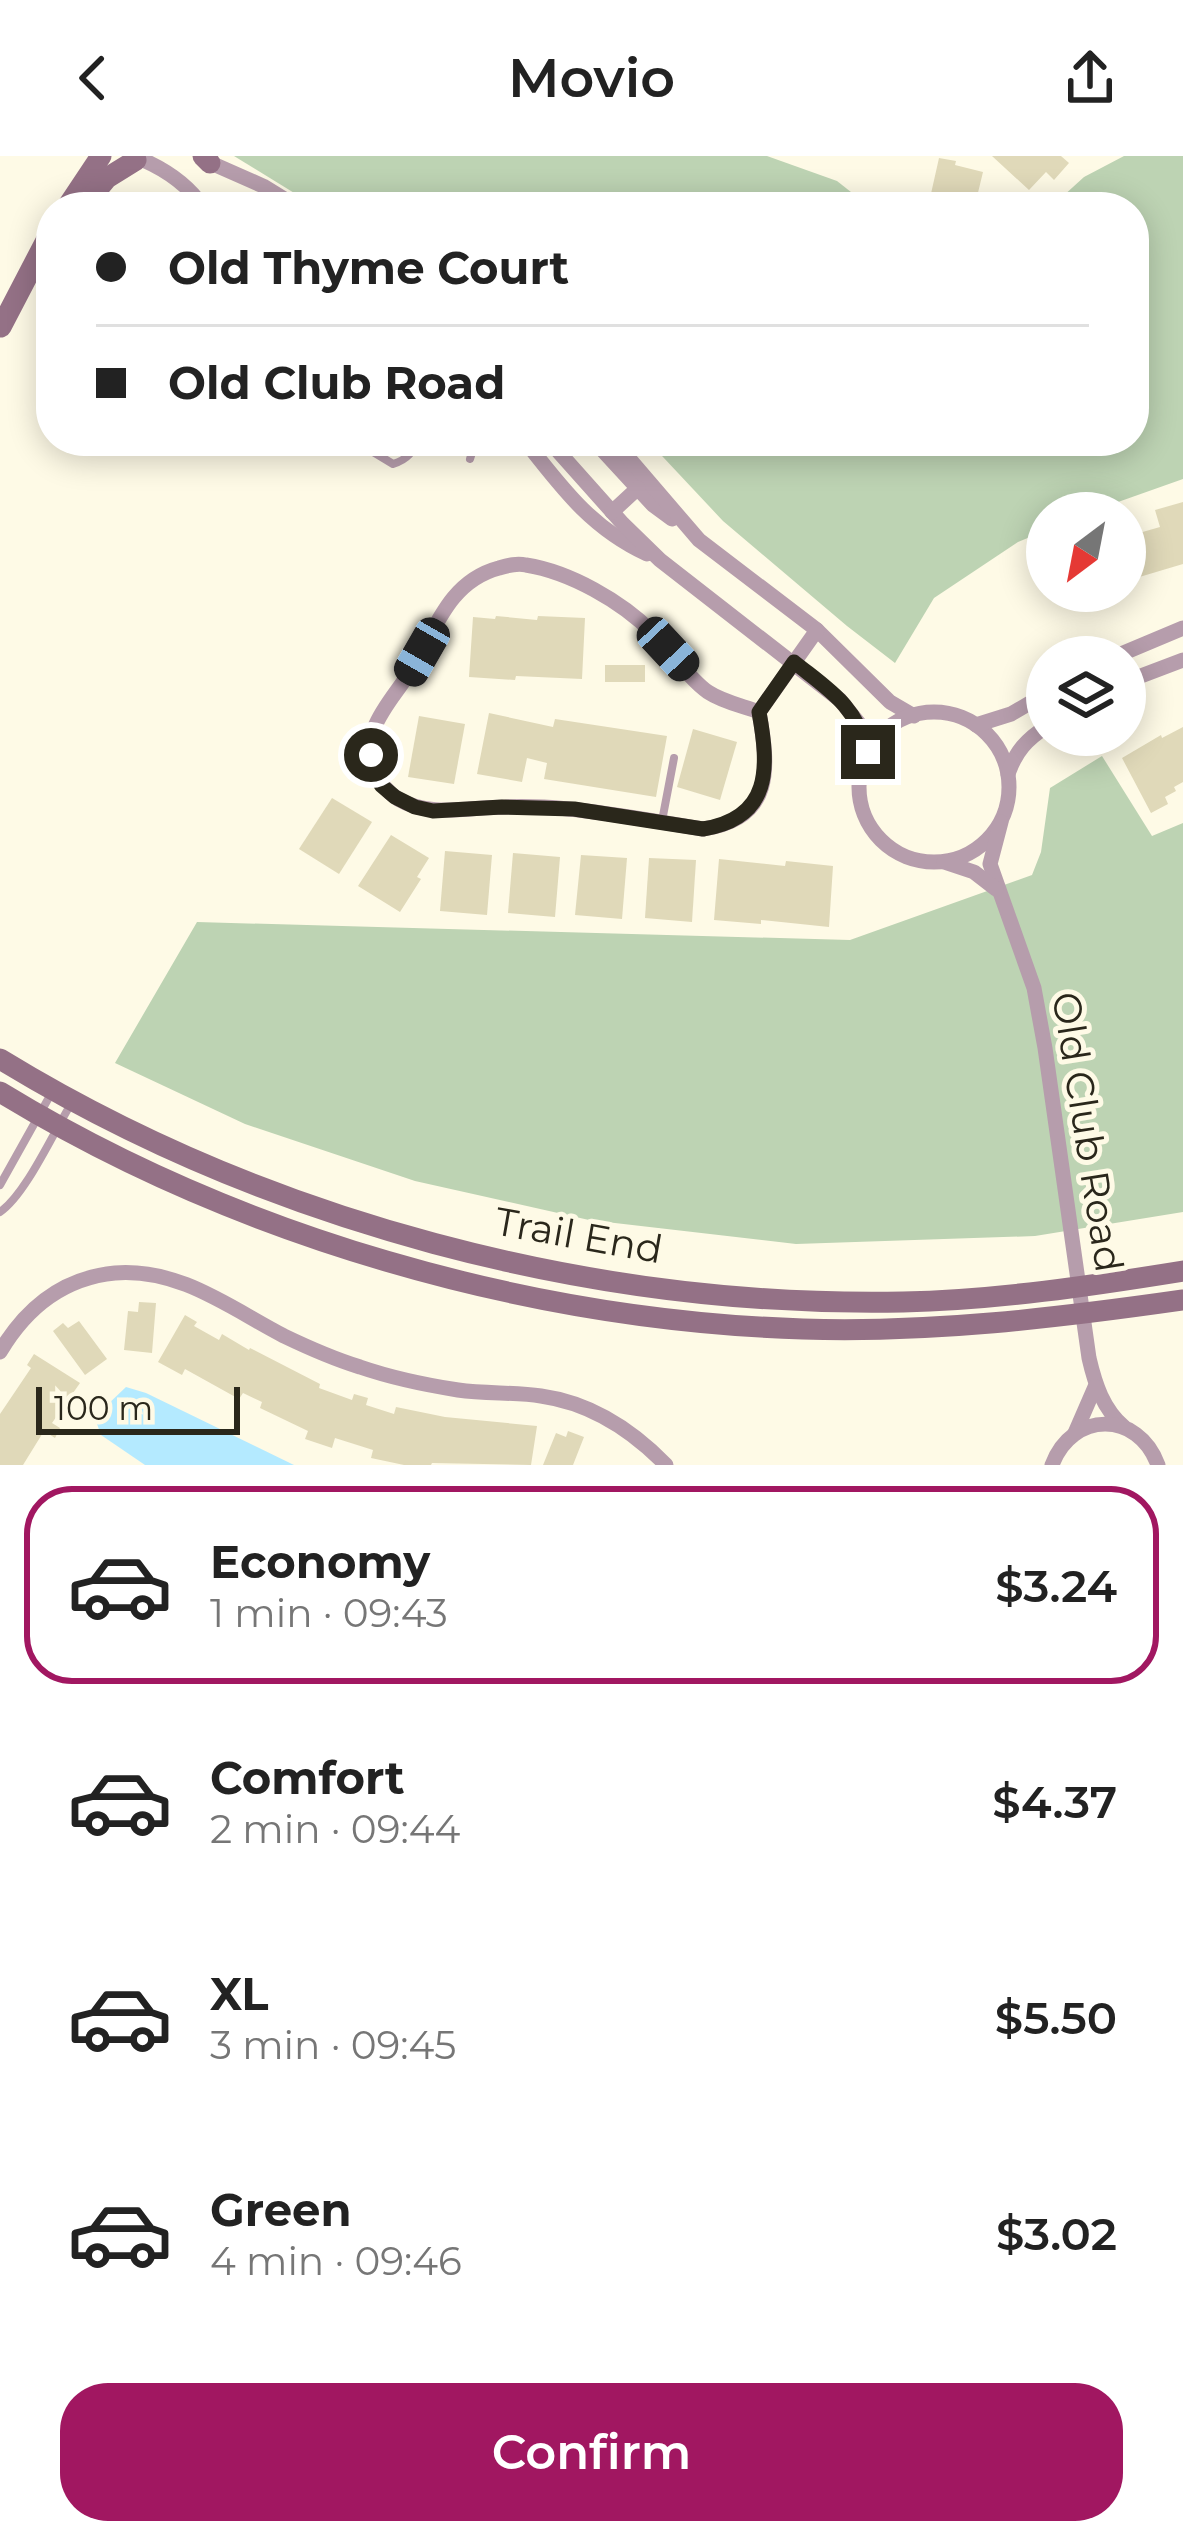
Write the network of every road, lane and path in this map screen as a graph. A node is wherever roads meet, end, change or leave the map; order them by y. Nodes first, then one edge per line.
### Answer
1 (101, 156) edge
2 (139, 158) edge
3 (204, 158) edge
4 (77, 192) edge
5 (95, 192) edge
6 (193, 192) edge
7 (273, 192) edge
8 (36, 260) edge
9 (36, 277) edge
10 (1, 328) edge
11 (380, 456) edge
12 (408, 456) edge
13 (471, 456) edge
14 (537, 456) edge
15 (562, 456) edge
16 (608, 456) edge
17 (627, 456) edge
18 (470, 459) dead end
19 (638, 488) junction
20 (612, 512) junction
21 (699, 540) junction
22 (660, 560) junction
23 (1183, 628) edge
24 (817, 630) junction
25 (1146, 644) edge
26 (1183, 660) edge
27 (794, 662) junction
28 (1146, 674) edge
29 (1026, 705) edge
30 (759, 712) junction
31 (914, 716) junction
32 (976, 725) junction
33 (1026, 742) edge
34 (868, 752) junction
35 (674, 758) dead end
36 (1008, 774) junction
37 (1001, 822) junction
38 (662, 823) junction
39 (943, 862) junction
40 (999, 891) junction
41 (0, 1059) edge
42 (0, 1093) edge
43 (63, 1096) junction
44 (48, 1122) junction
45 (0, 1185) edge
46 (0, 1211) edge
47 (1183, 1271) edge
48 (1183, 1300) edge
49 (0, 1352) edge
50 (1096, 1387) junction
51 (1124, 1427) junction
52 (1075, 1433) junction
53 (1155, 1457) edge
54 (1052, 1460) edge
55 (666, 1465) edge
56 (1179, 1465) edge

1 - 4 street
2 - 5 street
2 - 6 street
3 - 7 street
8 - 10 street
9 - 10 street
11 - 12 lane
13 - 18 lane
14 - 22 street
15 - 20 street
16 - 19 street
17 - 21 street
19 - 20 street
19 - 21 street
20 - 22 street
21 - 24 street
22 - 27 street
23 - 25 street
24 - 27 street
24 - 31 street
26 - 28 street
27 - 30 street
27 - 34 street
29 - 32 street
30 - 38 street
30 - 38 street
31 - 32 street
31 - 34 street
32 - 36 street
33 - 36 street
34 - 39 street
35 - 38 lane
36 - 37 street
37 - 39 street
37 - 40 street, Old Club Road
39 - 40 street
40 - 50 street, Old Club Road
41 - 43 street, Trail End
42 - 44 street, Trail End
43 - 44 lane
43 - 44 lane
43 - 47 street, Trail End
44 - 45 lane
44 - 46 lane
44 - 48 street, Trail End
49 - 55 street
50 - 51 street, Old Club Road
50 - 52 street
51 - 52 street
51 - 53 street, Old Club Road
52 - 54 street
53 - 56 street

